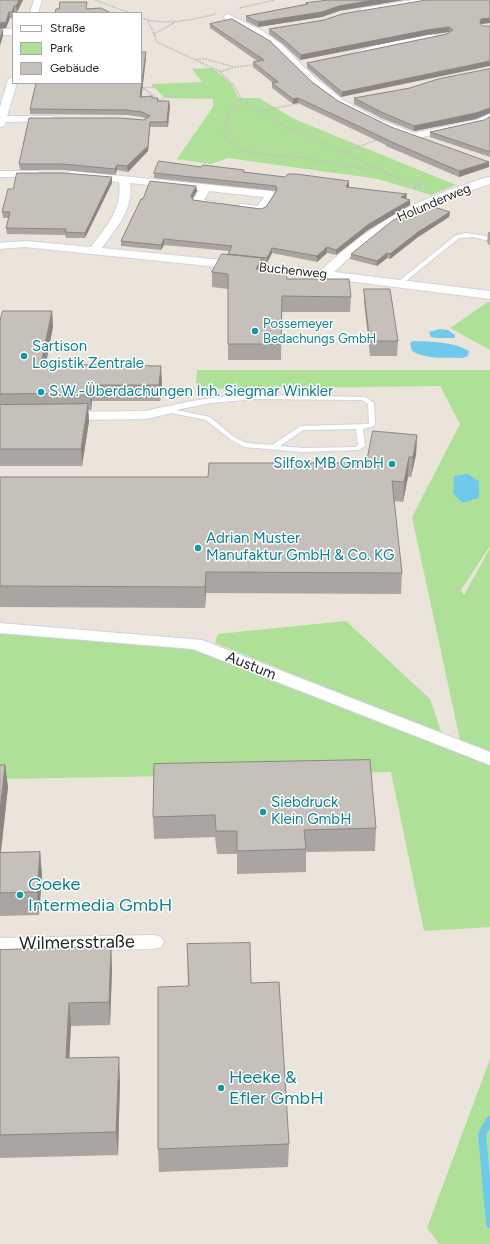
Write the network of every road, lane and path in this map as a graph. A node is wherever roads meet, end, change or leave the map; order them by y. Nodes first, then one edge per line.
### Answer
1 (38, 0) edge
2 (95, 0) edge
3 (275, 0) edge
4 (429, 0) edge
5 (34, 12) edge
6 (127, 12) edge
7 (353, 12) edge
8 (227, 13) junction
9 (142, 18) edge
10 (148, 21) junction
11 (174, 23) junction
12 (272, 29) edge
13 (0, 32) edge
14 (12, 32) edge
15 (258, 32) junction
16 (154, 34) junction
17 (446, 35) edge
18 (343, 57) edge
19 (196, 59) junction
20 (258, 65) edge
21 (234, 68) junction
22 (220, 72) junction
23 (12, 83) edge
24 (138, 84) edge
25 (154, 87) dead end
26 (143, 88) junction
27 (164, 97) dead end
28 (241, 99) junction
29 (355, 99) edge
30 (336, 100) junction
31 (160, 101) junction
32 (159, 107) edge
33 (260, 112) junction
34 (490, 117) edge
35 (57, 119) edge
36 (1, 121) edge
37 (413, 136) junction
38 (434, 143) edge
39 (359, 146) dead end
40 (344, 152) junction
41 (381, 172) junction
42 (0, 174) edge
43 (47, 174) edge
44 (63, 174) edge
45 (124, 179) junction
46 (490, 180) edge
47 (427, 183) dead end
48 (416, 185) junction
49 (206, 187) junction
50 (416, 190) dead end
51 (444, 196) junction
52 (490, 238) edge
53 (0, 246) edge
54 (94, 251) junction
55 (324, 274) junction
56 (400, 283) junction
57 (490, 295) edge
58 (167, 410) junction
59 (54, 416) edge
60 (360, 427) junction
61 (273, 447) junction
62 (0, 628) edge
63 (490, 759) edge
64 (154, 942) dead end
65 (0, 945) edge

1 - 5 street
2 - 6 path
3 - 8 path
4 - 7 street
8 - 11 path
8 - 15 street
9 - 10 path
10 - 11 path
10 - 16 path
11 - 16 path
12 - 15 street
13 - 14 street
15 - 30 street
16 - 19 path
17 - 18 street
19 - 21 path
19 - 22 path
20 - 21 path
21 - 22 path
22 - 28 path
23 - 36 street
24 - 26 path
25 - 26 path
26 - 31 path
27 - 31 path
28 - 33 path
28 - 41 path
29 - 30 street
30 - 33 path
30 - 37 street
31 - 32 path
33 - 40 path
34 - 37 street
35 - 36 street
37 - 38 street
39 - 40 path
40 - 41 path
41 - 48 path
42 - 43 street
44 - 45 street
45 - 49 street
45 - 54 street
46 - 51 street, Holunderweg
47 - 48 path
48 - 50 path
48 - 51 path
49 - 49 street
51 - 55 street, Holunderweg
52 - 56 lane
53 - 54 street, Buchenweg
54 - 55 street, Buchenweg
55 - 56 street, Buchenweg
56 - 57 street, Buchenweg
58 - 59 street
58 - 60 lane
58 - 61 lane
60 - 61 lane
60 - 61 lane
62 - 63 street, Austum
64 - 65 street, Wilmersstraße

